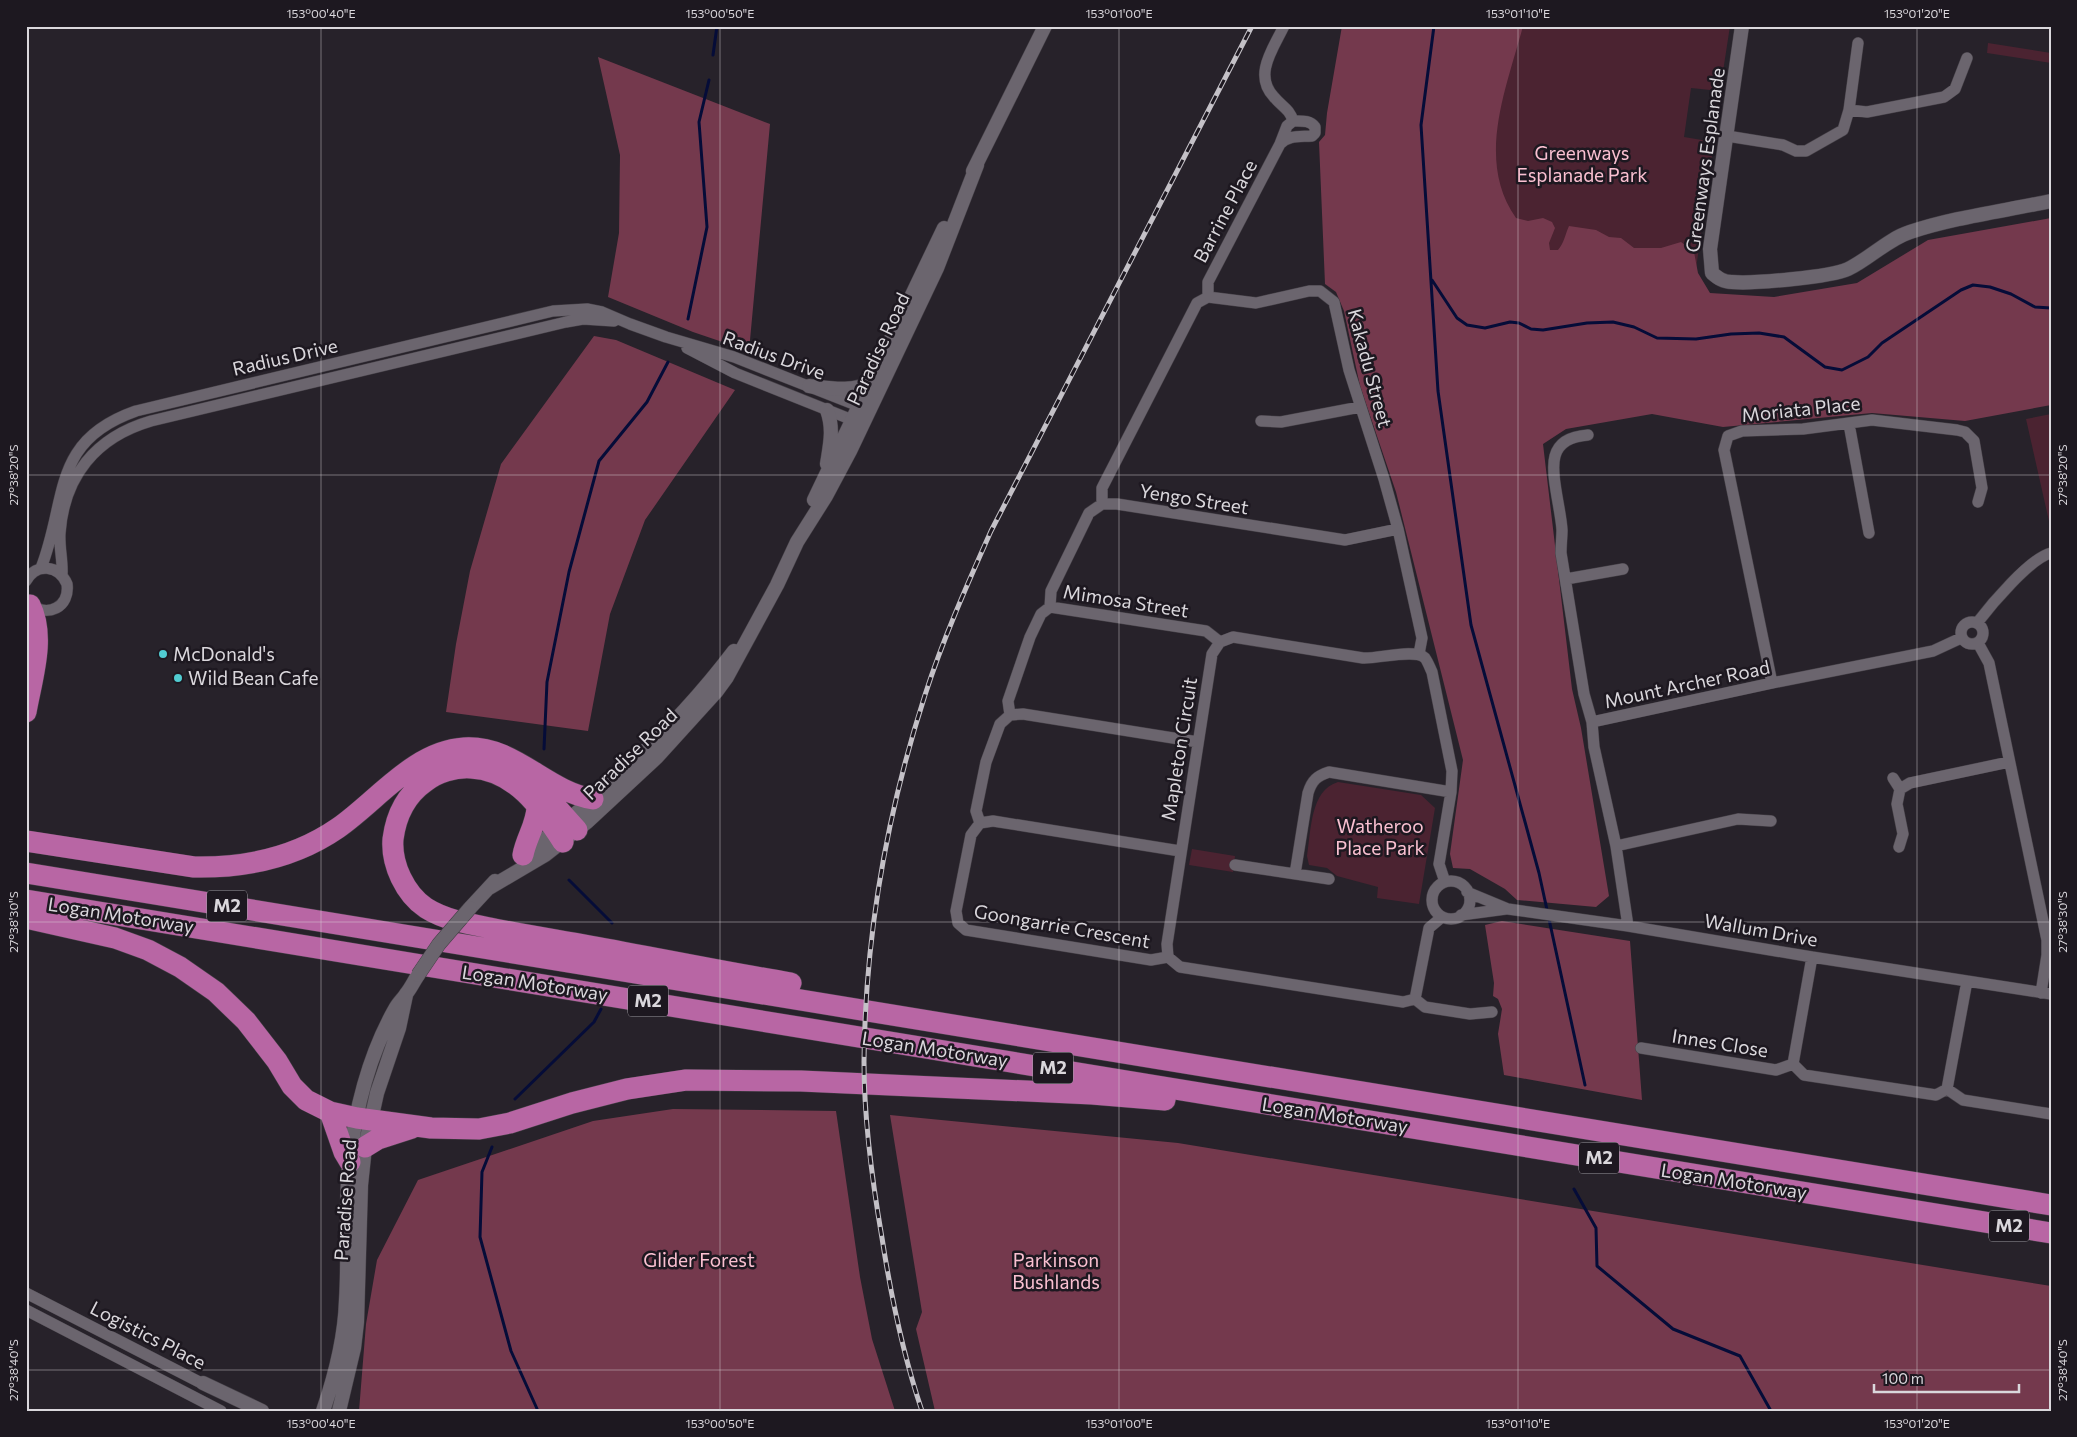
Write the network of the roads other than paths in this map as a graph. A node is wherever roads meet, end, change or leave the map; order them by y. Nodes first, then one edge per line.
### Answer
1 (1045, 26) edge
2 (1284, 26) edge
3 (1742, 26) edge
4 (1858, 43) dead end
5 (1966, 58) dead end
6 (1849, 110) junction
7 (1293, 121) junction
8 (1727, 136) junction
9 (1280, 144) junction
10 (977, 165) junction
11 (2051, 201) edge
12 (1208, 297) junction
13 (630, 324) junction
14 (666, 337) junction
15 (466, 346) junction
16 (374, 354) junction
17 (353, 373) junction
18 (262, 380) junction
19 (871, 382) junction
20 (808, 386) junction
21 (1360, 407) junction
22 (865, 408) junction
23 (198, 410) junction
24 (827, 410) junction
25 (1261, 421) dead end
26 (858, 422) junction
27 (1849, 424) junction
28 (105, 425) junction
29 (1588, 435) dead end
30 (95, 452) junction
31 (824, 480) junction
32 (1978, 502) dead end
33 (1102, 504) junction
34 (1398, 529) junction
35 (1869, 533) dead end
36 (797, 542) junction
37 (2051, 553) edge
38 (1624, 569) dead end
39 (31, 574) edge
40 (62, 575) junction
41 (1566, 579) junction
42 (28, 602) edge
43 (1050, 607) junction
44 (763, 612) junction
45 (1977, 623) junction
46 (1961, 638) junction
47 (1220, 642) junction
48 (1978, 643) junction
49 (1419, 654) junction
50 (1772, 683) junction
51 (26, 712) edge
52 (1010, 715) junction
53 (1592, 722) junction
54 (1198, 742) junction
55 (2009, 762) junction
56 (538, 776) junction
57 (1893, 778) dead end
58 (1900, 789) junction
59 (1451, 792) junction
60 (593, 799) junction
61 (536, 806) junction
62 (1771, 821) dead end
63 (980, 823) junction
64 (566, 831) junction
65 (26, 841) edge
66 (1616, 846) junction
67 (1899, 847) dead end
68 (1180, 851) junction
69 (523, 855) junction
70 (1235, 865) dead end
71 (26, 873) edge
72 (1295, 874) junction
73 (1329, 879) dead end
74 (1445, 882) junction
75 (489, 888) junction
76 (1468, 892) junction
77 (26, 900) edge
78 (1508, 909) junction
79 (1461, 915) junction
80 (1442, 917) junction
81 (26, 918) edge
82 (1628, 926) junction
83 (1168, 957) junction
84 (1812, 957) junction
85 (1967, 981) junction
86 (2046, 994) edge
87 (1415, 999) junction
88 (1492, 1012) dead end
89 (1641, 1048) dead end
90 (1793, 1064) junction
91 (1202, 1065) junction
92 (1947, 1090) junction
93 (1231, 1098) junction
94 (330, 1112) junction
95 (2051, 1114) edge
96 (364, 1119) junction
97 (415, 1126) junction
98 (365, 1147) junction
99 (350, 1162) junction
100 (2051, 1205) edge
101 (2051, 1233) edge
102 (26, 1293) edge
103 (26, 1310) edge
104 (203, 1383) junction
105 (322, 1408) edge
106 (221, 1411) edge
107 (252, 1411) edge
108 (262, 1411) edge
109 (339, 1411) edge

1 - 10 street, Paradise Road
2 - 7 street
3 - 8 street, Greenways Esplanade
4 - 6 street
5 - 6 street
6 - 8 street
7 - 9 street, Barrine Place
7 - 9 street
8 - 11 street, Greenways Esplanade
9 - 12 street, Barrine Place
10 - 19 street, Paradise Road
10 - 22 street, Paradise Road
12 - 21 street, Kakadu Street
12 - 33 street
13 - 14 street, Radius Drive
13 - 15 street, Radius Drive
13 - 16 street, Radius Drive
14 - 20 street, Radius Drive
14 - 24 street, Radius Drive
15 - 16 street
15 - 17 street, Radius Drive
16 - 18 street, Radius Drive
17 - 18 street
17 - 23 street, Radius Drive
18 - 28 street, Radius Drive
19 - 20 street
19 - 22 street, Paradise Road
20 - 22 street, Radius Drive
21 - 25 street
21 - 34 street, Kakadu Street
22 - 26 street, Paradise Road
23 - 28 street
23 - 30 street, Radius Drive
24 - 26 street, Radius Drive
24 - 31 street
26 - 31 street, Paradise Road
26 - 36 street, Paradise Road
27 - 32 street, Moriata Place
27 - 35 street
27 - 50 street, Moriata Place
28 - 30 street
28 - 39 street, Radius Drive
29 - 41 street
30 - 40 street, Radius Drive
31 - 36 street, Paradise Road
33 - 34 street, Yengo Street
33 - 43 street
34 - 49 street, Kakadu Street
36 - 44 street, Paradise Road
37 - 45 street
38 - 41 street
39 - 40 street
40 - 42 street, Radius Drive
41 - 53 street
42 - 51 highway
43 - 47 street, Mimosa Street
43 - 52 street, Mimosa Street
44 - 60 street, Paradise Road
44 - 64 street, Paradise Road
45 - 46 street
45 - 48 street
46 - 48 street
46 - 50 street, Mount Archer Road
47 - 49 street
47 - 54 street, Mapleton Circuit
48 - 55 street
49 - 59 street
50 - 53 street, Mount Archer Road
52 - 54 street
52 - 63 street
53 - 66 street, Mount Archer Road
54 - 68 street, Mapleton Circuit
55 - 58 street
55 - 86 street
56 - 60 highway
56 - 64 highway
56 - 65 highway
57 - 58 street
58 - 67 street
59 - 72 street
59 - 74 street
60 - 64 street, Paradise Road
61 - 64 highway
61 - 69 highway
61 - 91 highway
62 - 66 street
63 - 68 street
63 - 83 street, Goongarrie Crescent
64 - 69 street, Paradise Road
64 - 75 street, Paradise Road
66 - 82 street, Mount Archer Road
68 - 83 street, Mapleton Circuit
69 - 75 street, Paradise Road
70 - 72 street
71 - 91 highway, Logan Motorway / M2
72 - 73 street
74 - 76 street
74 - 80 street
75 - 96 street, Paradise Road, bridge
76 - 78 street, Wallum Drive
76 - 79 street
77 - 93 highway, Logan Motorway / M2
78 - 79 street
78 - 82 street, Wallum Drive
79 - 80 street
80 - 87 street
81 - 94 highway
82 - 84 street, Wallum Drive
83 - 87 street
84 - 85 street, Wallum Drive
84 - 90 street
85 - 86 street, Wallum Drive
85 - 92 street
87 - 88 street
89 - 90 street, Innes Close
90 - 92 street
91 - 100 highway, Logan Motorway / M2
92 - 95 street
93 - 97 highway
93 - 101 highway, Logan Motorway / M2
94 - 96 highway
94 - 99 highway
96 - 97 highway
96 - 98 street, Paradise Road
96 - 99 street, Paradise Road
97 - 98 highway
98 - 109 street, Paradise Road
99 - 105 street, Paradise Road
102 - 104 street, Logistics Place
103 - 106 street, Logistics Place
104 - 107 street, Logistics Place
104 - 108 street

